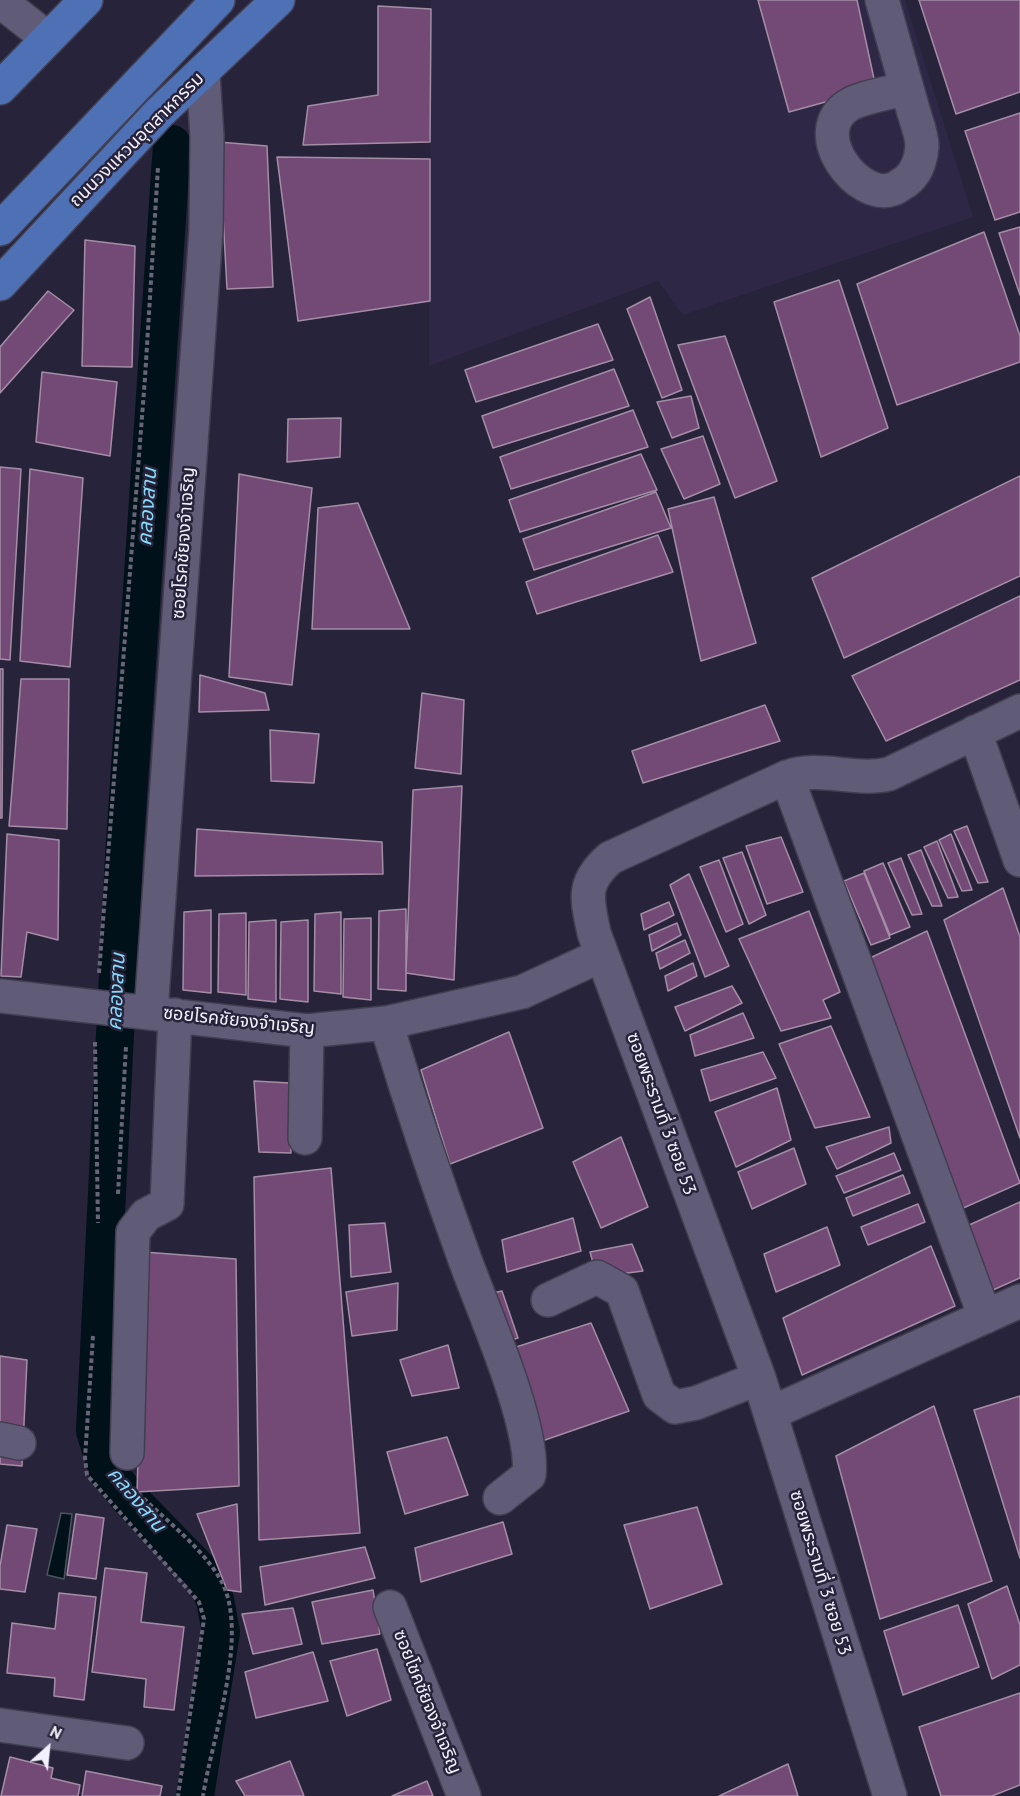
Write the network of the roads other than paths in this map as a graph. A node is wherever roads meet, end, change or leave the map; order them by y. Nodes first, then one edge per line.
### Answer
1 (67, 0) edge
2 (86, 0) edge
3 (218, 0) edge
4 (278, 0) edge
5 (882, 0) edge
6 (0, 1) edge
7 (37, 30) junction
8 (0, 69) edge
9 (202, 74) junction
10 (0, 88) edge
11 (906, 88) dead end
12 (0, 229) edge
13 (0, 284) edge
14 (1020, 711) edge
15 (975, 732) junction
16 (787, 777) junction
17 (1020, 860) edge
18 (602, 955) junction
19 (0, 996) edge
20 (137, 1010) junction
21 (386, 1023) junction
22 (307, 1030) junction
23 (305, 1138) dead end
24 (548, 1300) dead end
25 (1020, 1301) edge
26 (985, 1317) junction
27 (759, 1378) junction
28 (771, 1413) junction
29 (127, 1453) dead end
30 (500, 1498) dead end
31 (390, 1607) dead end
32 (0, 1725) edge
33 (127, 1743) dead end
34 (464, 1796) edge
35 (890, 1796) edge

1 - 7 main road
2 - 10 main road
3 - 12 main road, ถนนวงแหวนอุตสาหกรรม
4 - 9 main road, ถนนวงแหวนอุตสาหกรรม
5 - 11 street
6 - 7 street
7 - 8 main road
9 - 13 main road, ถนนวงแหวนอุตสาหกรรม
9 - 20 street, ซอยโรคชัยจงจำเจริญ
14 - 15 street, ซอยพระรามที่ 3 ซอย 53
15 - 16 street, ซอยพระรามที่ 3 ซอย 53
15 - 17 street
16 - 18 street, ซอยพระรามที่ 3 ซอย 53
16 - 26 street
18 - 21 street, ซอยโรคชัยจงจำเจริญ
18 - 27 street, ซอยพระรามที่ 3 ซอย 53
19 - 20 street, ซอยโรคชัยจงจำเจริญ
20 - 22 street, ซอยโรคชัยจงจำเจริญ
20 - 29 street
21 - 22 street, ซอยโรคชัยจงจำเจริญ
21 - 30 street
22 - 23 street
24 - 27 street
25 - 26 street
26 - 28 street
27 - 28 street, ซอยพระรามที่ 3 ซอย 53
28 - 35 street, ซอยพระรามที่ 3 ซอย 53
31 - 34 street, ซอยโชคชัยจงจำเจริญ
32 - 33 street

